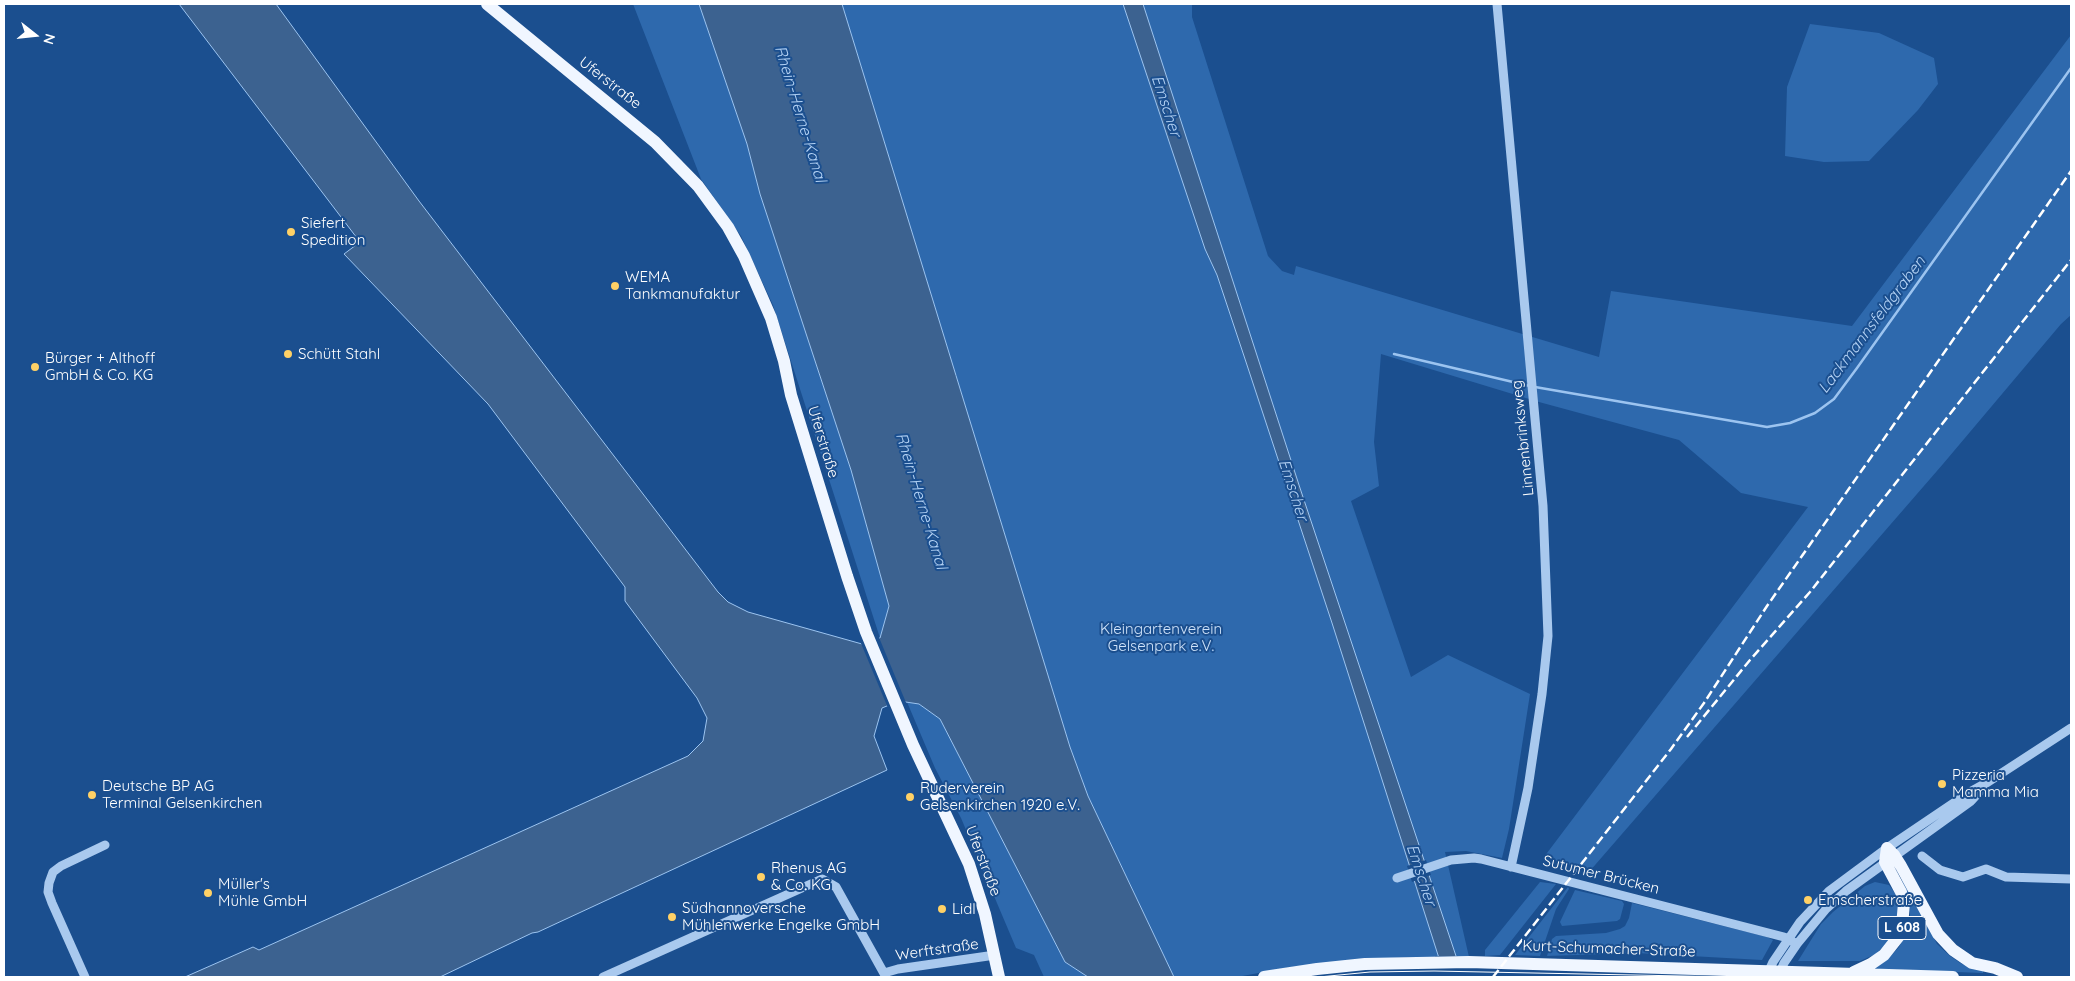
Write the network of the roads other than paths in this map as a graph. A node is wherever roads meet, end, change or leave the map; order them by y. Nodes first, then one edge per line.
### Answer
1 (487, 4) edge
2 (1497, 4) edge
3 (2071, 728) edge
4 (106, 845) dead end
5 (1889, 855) junction
6 (1922, 856) dead end
7 (1511, 867) junction
8 (1397, 878) dead end
9 (2071, 880) edge
10 (1788, 939) junction
11 (1797, 944) junction
12 (995, 955) junction
13 (1762, 974) edge
14 (1850, 974) junction
15 (885, 975) edge
16 (85, 977) edge
17 (603, 977) edge
18 (999, 977) edge
19 (1264, 977) edge
20 (1778, 977) edge
21 (1953, 977) edge
22 (2017, 977) edge

1 - 12 main road, Uferstraße
2 - 7 street, Linnenbrinksweg
3 - 5 street
4 - 16 street
5 - 10 street
5 - 11 street
5 - 14 main road, L 608
5 - 22 main road, L 608
6 - 9 street
7 - 8 street, Sutumer Brücken
7 - 10 street, Sutumer Brücken
10 - 11 street, Sutumer Brücken
10 - 13 street
11 - 20 street
12 - 15 street, Werftstraße
12 - 18 main road, Uferstraße
13 - 14 main road, Kurt-Schumacher-Straße / L 608
13 - 19 main road, Kurt-Schumacher-Straße / L 608
14 - 21 main road, Kurt-Schumacher-Straße / L 608
15 - 17 street, Werftstraße

